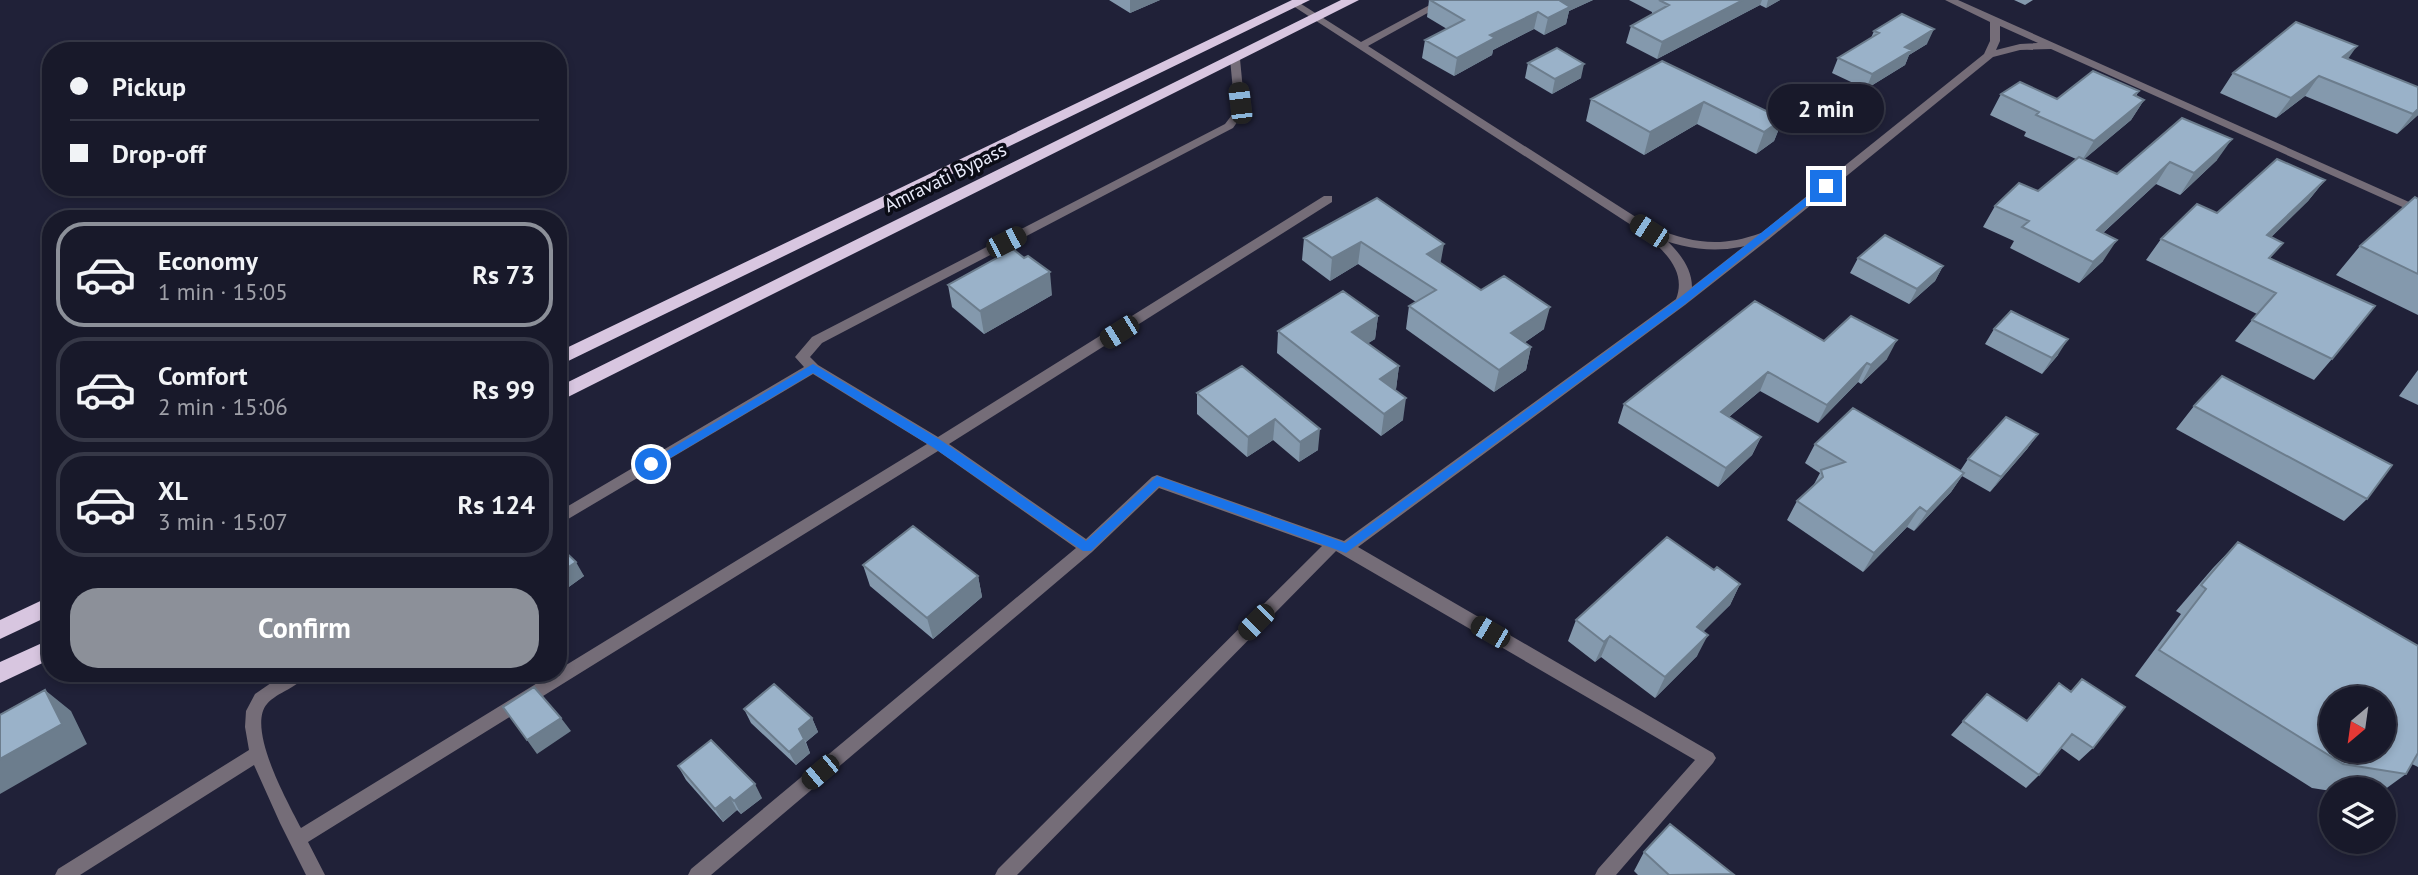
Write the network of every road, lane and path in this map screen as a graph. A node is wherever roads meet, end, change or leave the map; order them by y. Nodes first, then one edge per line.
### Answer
1 (1352, 0) edge
2 (1446, 0) edge
3 (1950, 0) edge
4 (1299, 2) edge
5 (1317, 18) junction
6 (1996, 20) junction
7 (1361, 46) junction
8 (2054, 46) junction
9 (1989, 55) junction
10 (1235, 58) junction
11 (1328, 199) dead end
12 (2418, 210) edge
13 (1649, 231) junction
14 (1765, 236) junction
15 (1681, 302) junction
16 (567, 356) edge
17 (813, 368) junction
18 (567, 391) edge
19 (938, 444) junction
20 (567, 514) edge
21 (1340, 546) junction
22 (1087, 548) junction
23 (42, 609) edge
24 (0, 630) edge
25 (42, 652) edge
26 (0, 673) edge
27 (567, 673) edge
28 (284, 682) edge
29 (552, 682) edge
30 (257, 754) junction
31 (298, 839) junction
32 (64, 875) edge
33 (315, 875) edge
34 (697, 875) edge
35 (1003, 875) edge
36 (1604, 875) edge

1 - 5 highway, Amravati Bypass
2 - 7 street
3 - 6 street
4 - 5 street
4 - 16 highway, Amravati Bypass
5 - 7 street
5 - 10 highway, Amravati Bypass
6 - 8 street
6 - 9 street
7 - 13 street
8 - 9 street
8 - 12 street
9 - 14 street
10 - 17 street
10 - 18 highway, Amravati Bypass
11 - 19 street
13 - 14 street
13 - 15 street
14 - 15 street
15 - 21 street
17 - 19 street
17 - 20 street
19 - 22 street
19 - 27 street
21 - 22 street
21 - 35 street
21 - 36 street
22 - 34 street
23 - 24 highway
25 - 26 highway
28 - 30 street
29 - 31 street
30 - 31 street
30 - 32 street
31 - 33 street

